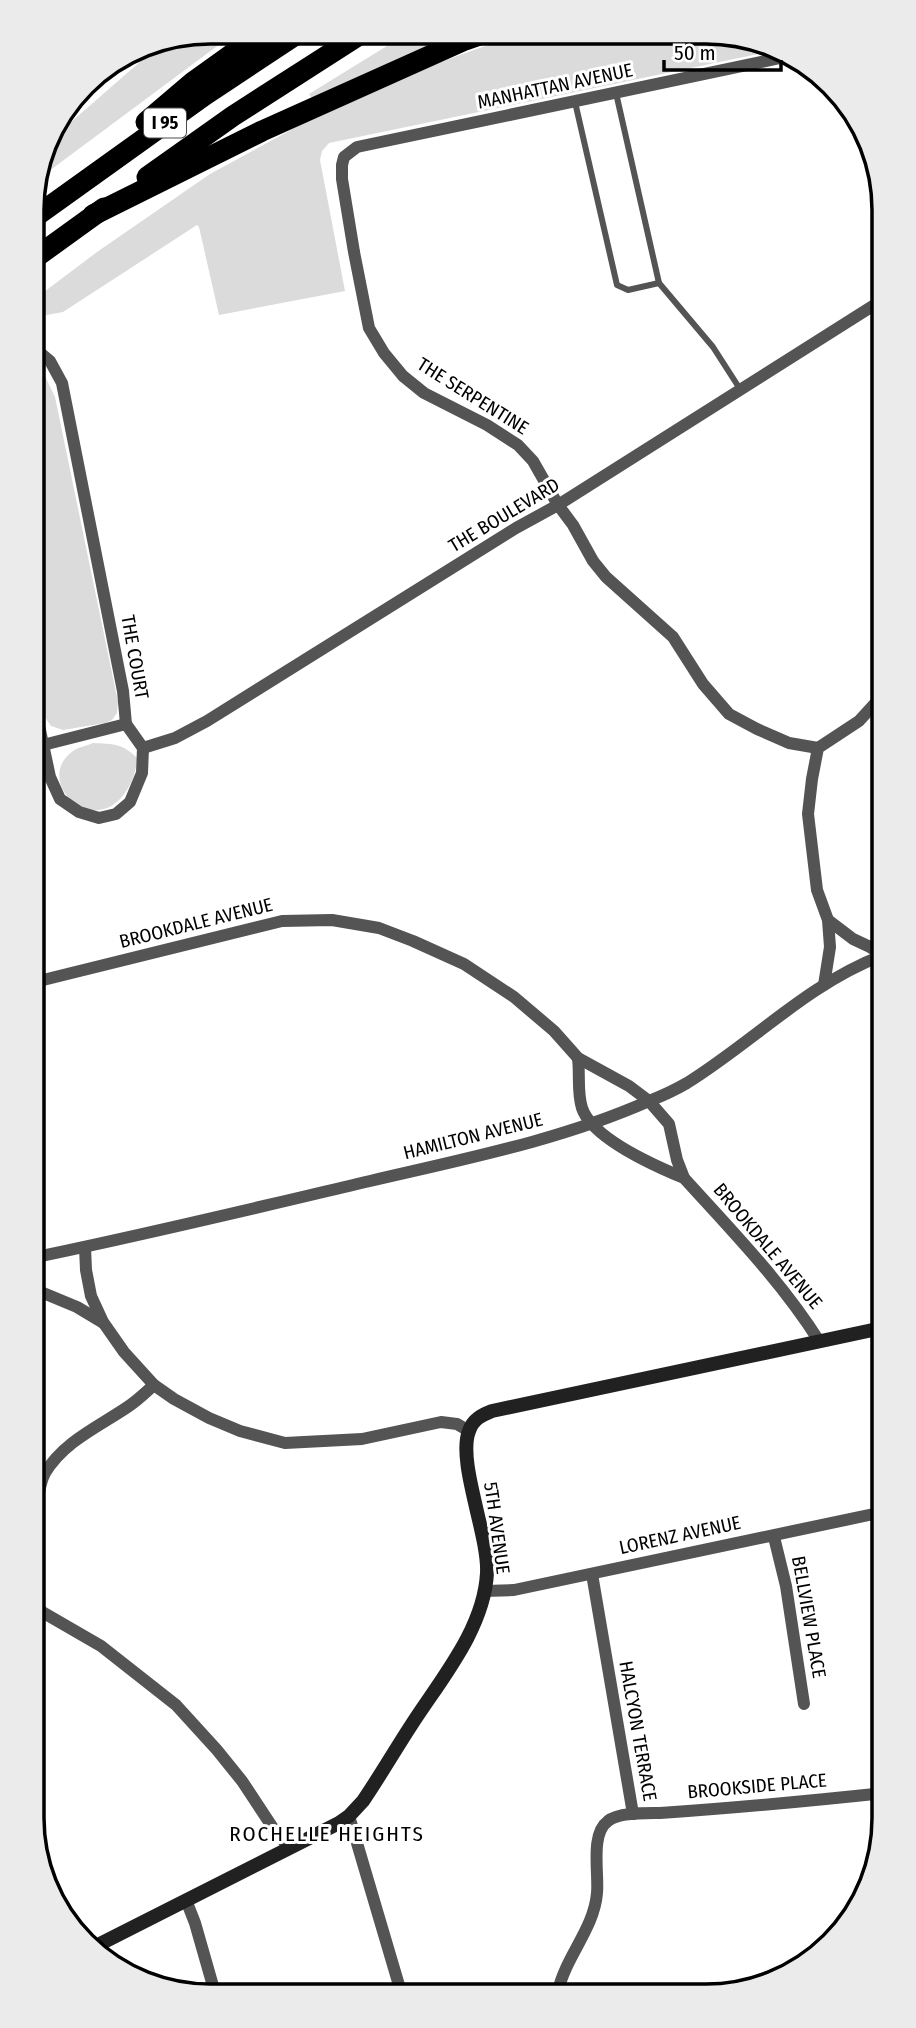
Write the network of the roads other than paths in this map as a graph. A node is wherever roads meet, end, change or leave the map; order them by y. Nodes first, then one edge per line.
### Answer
1 (246, 44) edge
2 (282, 44) edge
3 (347, 44) edge
4 (456, 44) edge
5 (775, 59) edge
6 (616, 93) junction
7 (575, 102) junction
8 (342, 164) joint
9 (88, 178) junction
10 (44, 210) edge
11 (93, 215) junction
12 (44, 251) edge
13 (659, 283) junction
14 (872, 306) edge
15 (44, 356) edge
16 (741, 390) junction
17 (558, 505) junction
18 (872, 707) edge
19 (126, 724) junction
20 (44, 745) edge
21 (143, 748) junction
22 (818, 748) junction
23 (44, 750) edge
24 (828, 920) junction
25 (872, 948) edge
26 (872, 960) edge
27 (44, 980) edge
28 (824, 985) junction
29 (578, 1058) junction
30 (649, 1101) junction
31 (590, 1125) junction
32 (684, 1178) junction
33 (85, 1247) junction
34 (44, 1255) edge
35 (44, 1293) edge
36 (103, 1322) junction
37 (872, 1330) edge
38 (819, 1341) junction
39 (154, 1385) junction
40 (469, 1431) junction
41 (44, 1475) edge
42 (872, 1514) edge
43 (774, 1536) junction
44 (592, 1574) junction
45 (485, 1591) junction
46 (44, 1613) edge
47 (804, 1704) dead end
48 (872, 1794) edge
49 (633, 1814) junction
50 (349, 1816) junction
51 (289, 1847) junction
52 (186, 1900) junction
53 (101, 1944) edge
54 (212, 1984) edge
55 (399, 1984) edge
56 (560, 1984) edge

1 - 9 highway
2 - 9 highway, I 95
3 - 11 highway, I 95
4 - 11 highway
5 - 6 street, MANHATTAN AVENUE
6 - 7 street, MANHATTAN AVENUE
6 - 13 lane
7 - 8 street, MANHATTAN AVENUE
7 - 13 lane
8 - 17 street, THE SERPENTINE
9 - 10 highway, I 95
11 - 12 highway, I 95
13 - 16 lane
14 - 16 street, THE BOULEVARD
15 - 19 street, THE COURT
16 - 17 street, THE BOULEVARD
17 - 21 street, THE BOULEVARD
17 - 22 street, THE SERPENTINE
18 - 22 street
19 - 20 street
19 - 21 street, THE COURT
21 - 23 street
22 - 24 street
24 - 25 street
24 - 28 street
26 - 28 street, HAMILTON AVENUE
27 - 29 street, BROOKDALE AVENUE
28 - 30 street, HAMILTON AVENUE
29 - 30 street, BROOKDALE AVENUE
29 - 31 street
30 - 31 street, HAMILTON AVENUE
30 - 32 street, BROOKDALE AVENUE
31 - 32 street, BROOKDALE AVENUE
31 - 33 street, HAMILTON AVENUE
32 - 38 street, BROOKDALE AVENUE
33 - 34 street, HAMILTON AVENUE
33 - 36 street
35 - 36 street
36 - 39 street
37 - 38 street
38 - 40 street
39 - 40 street
39 - 41 street
40 - 45 street, 5TH AVENUE
42 - 43 street, LORENZ AVENUE
43 - 44 street, LORENZ AVENUE
43 - 47 street, BELLVIEW PLACE
44 - 45 street, LORENZ AVENUE
44 - 49 street, HALCYON TERRACE
45 - 50 street, 5TH AVENUE
46 - 51 street
48 - 49 street, BROOKSIDE PLACE
49 - 56 street, HALCYON TERRACE
50 - 51 street, 5TH AVENUE
50 - 55 street
51 - 52 street, 5TH AVENUE
52 - 53 street, 5TH AVENUE
52 - 54 street

